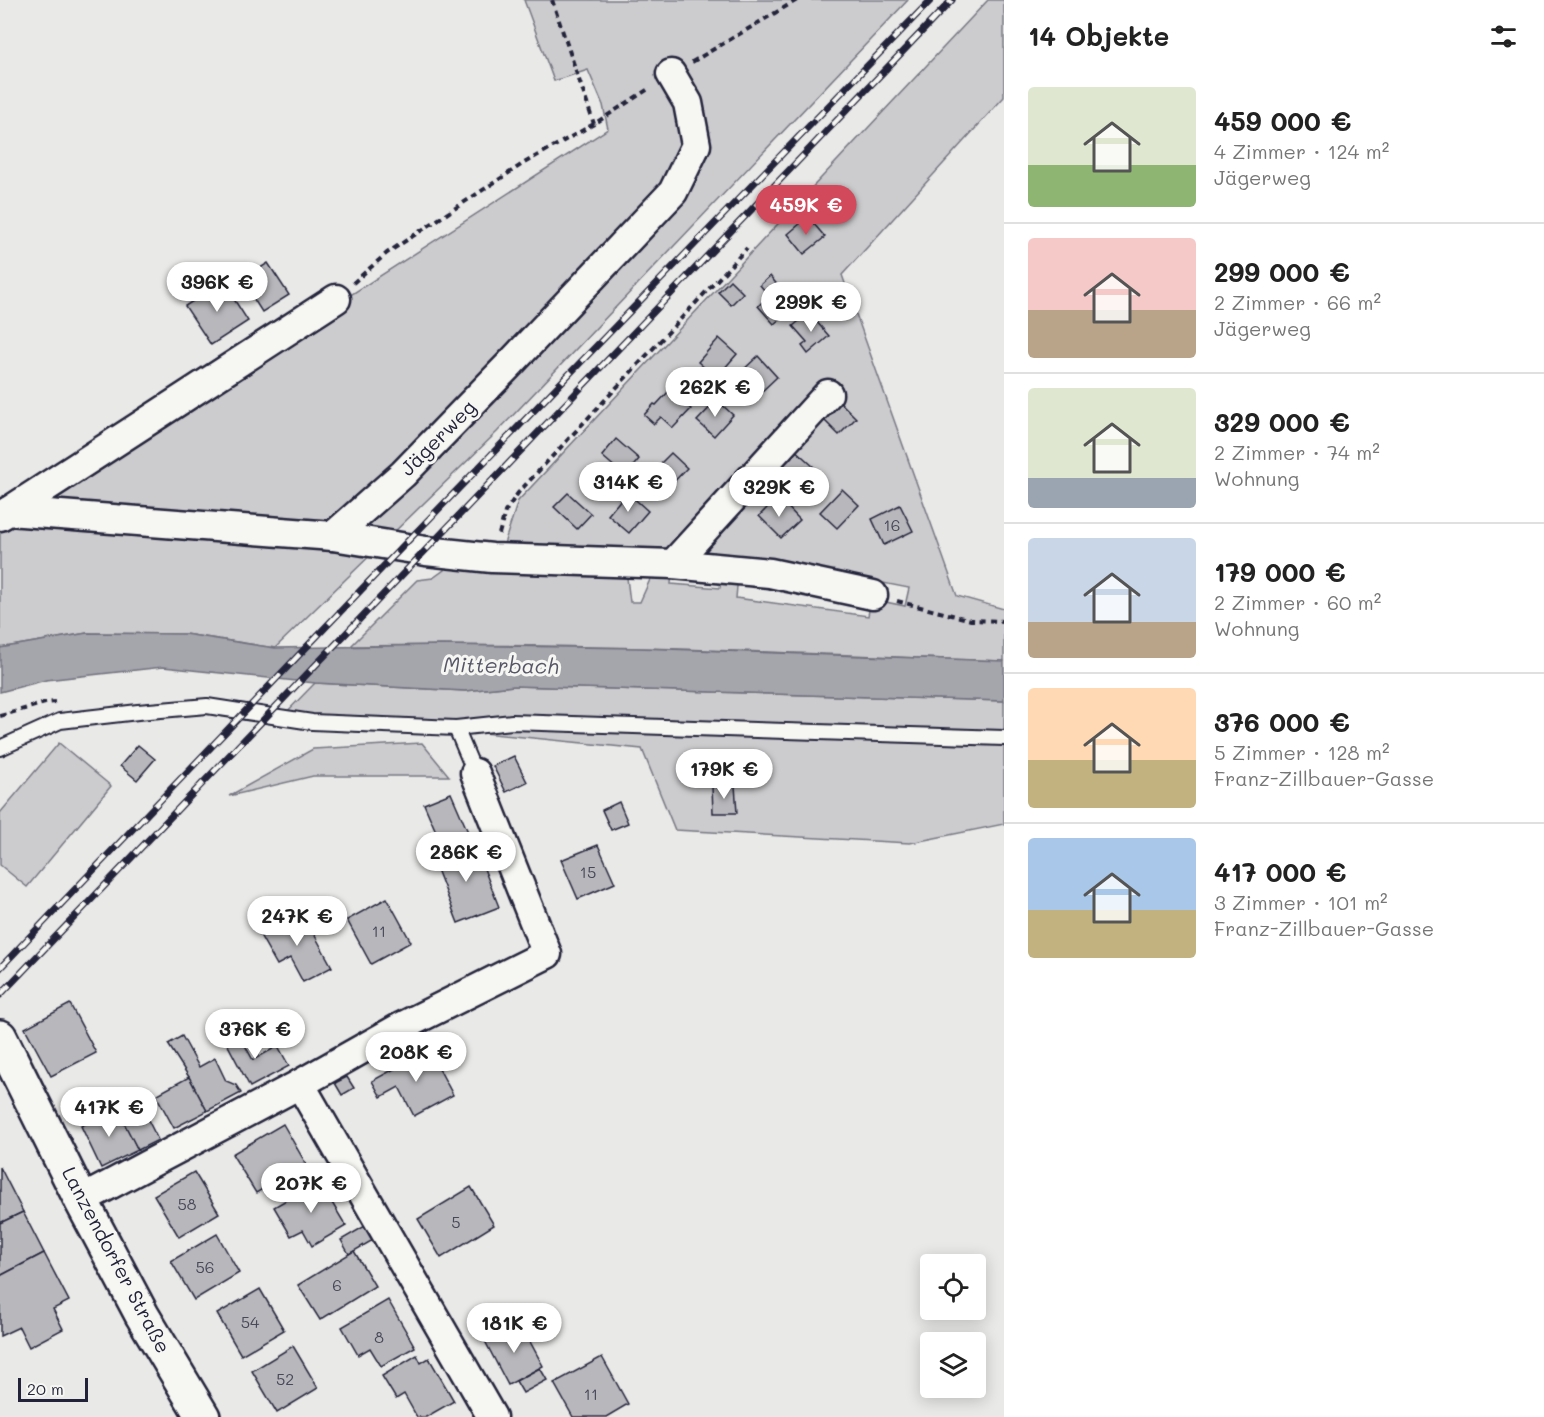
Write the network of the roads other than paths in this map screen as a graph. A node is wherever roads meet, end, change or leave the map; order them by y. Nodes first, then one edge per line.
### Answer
1 (672, 74) road end
2 (336, 299) road end
3 (828, 394) dead end
4 (5, 513) edge
5 (333, 536) junction
6 (673, 564) junction
7 (873, 595) road end
8 (456, 728) junction
9 (1004, 738) edge
10 (0, 748) edge
11 (475, 773) joint
12 (0, 1037) edge
13 (300, 1084) junction
14 (81, 1200) junction
15 (203, 1417) edge
16 (492, 1417) edge

1 - 5 street, Jägerweg
2 - 4 street
3 - 6 street
4 - 5 street
5 - 6 street
6 - 7 street
8 - 9 lane
8 - 10 lane
8 - 11 lane
11 - 13 street
12 - 14 street, Lanzendorfer Straße
13 - 14 street
13 - 16 street
14 - 15 street, Lanzendorfer Straße

